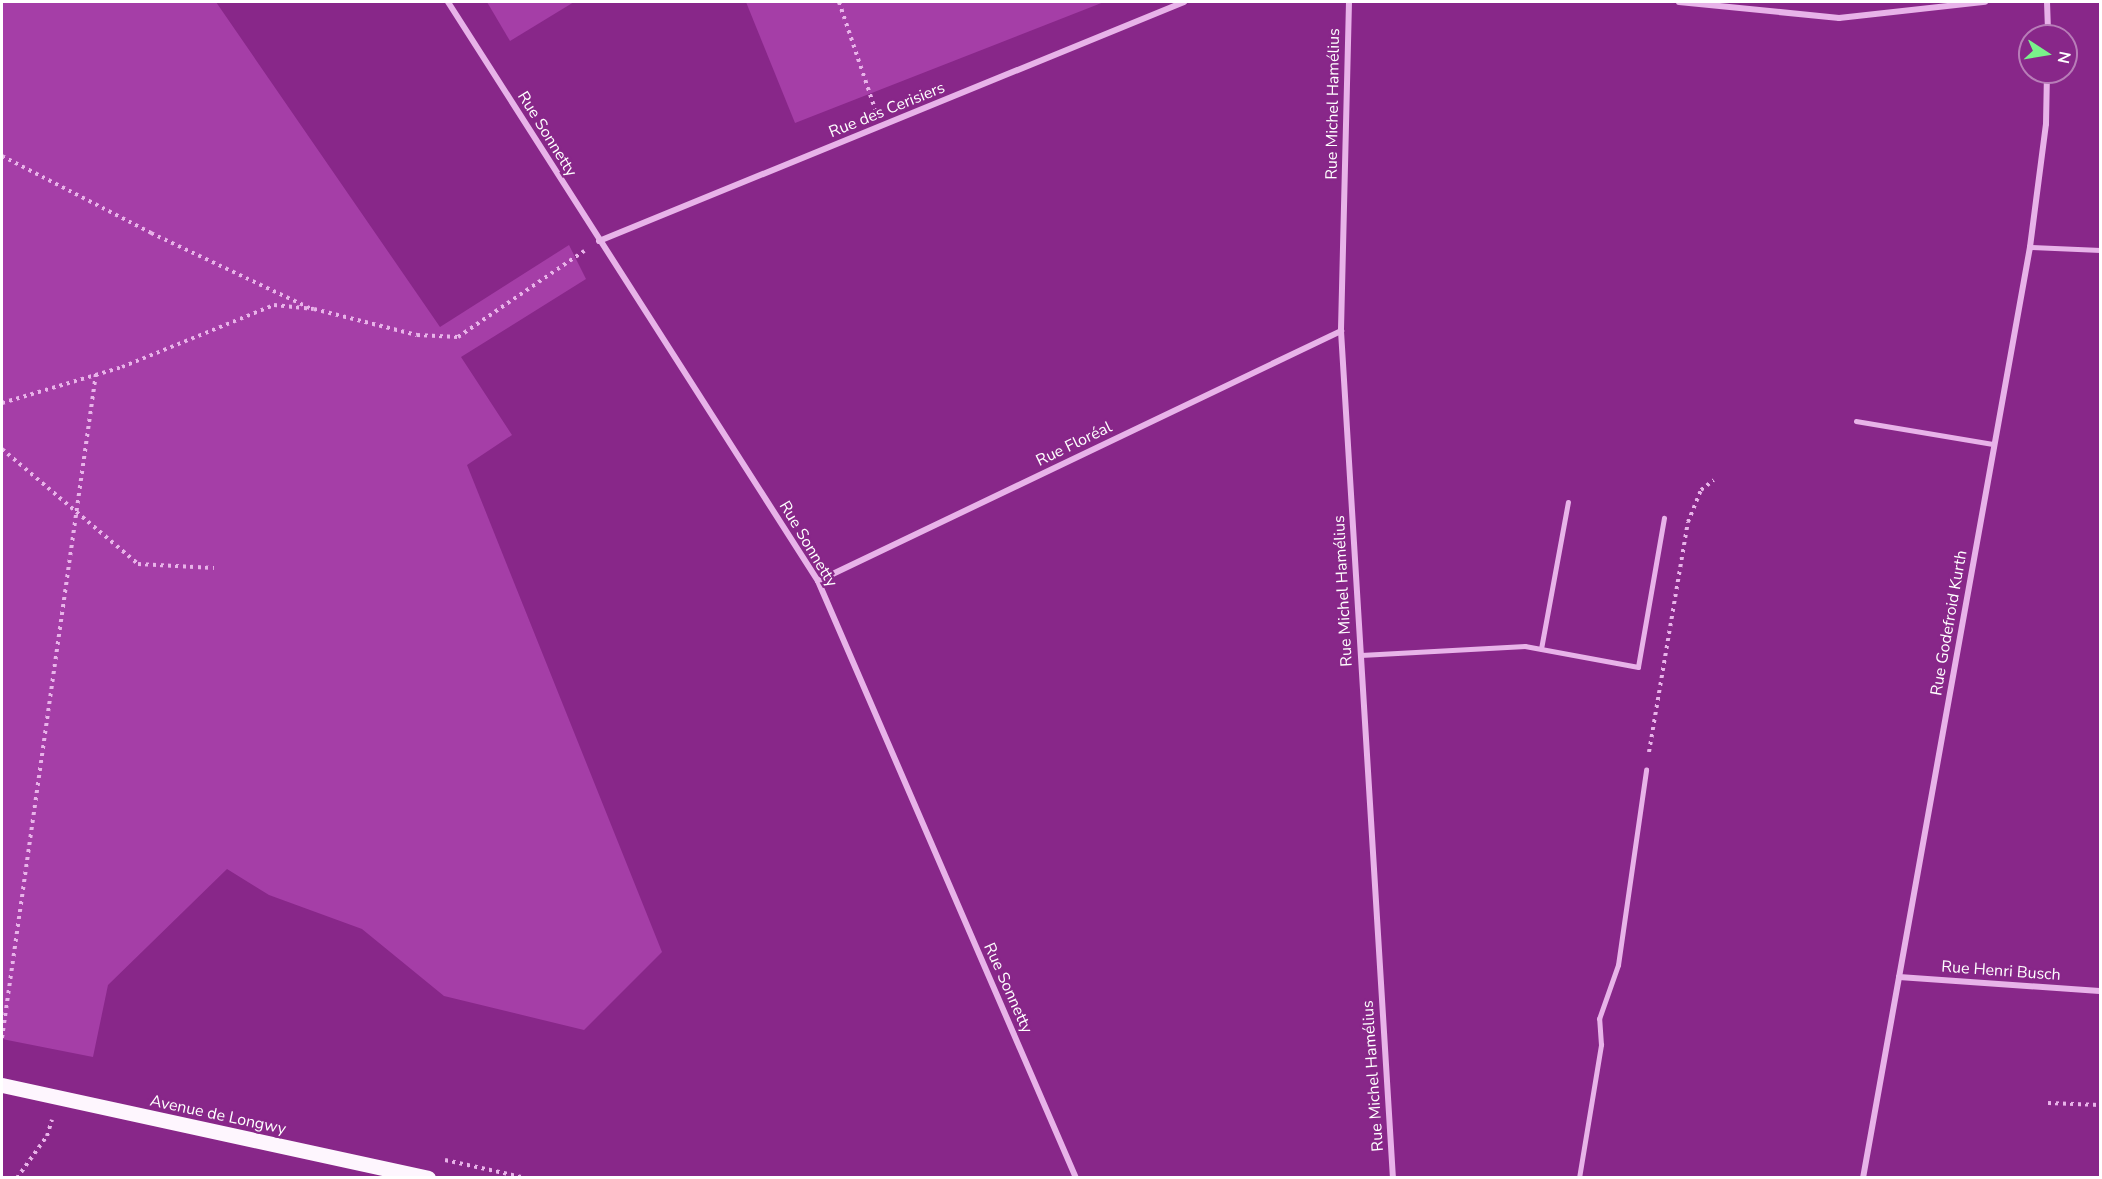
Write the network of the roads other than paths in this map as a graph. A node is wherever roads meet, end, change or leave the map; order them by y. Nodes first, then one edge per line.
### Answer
1 (448, 2) edge
2 (1184, 2) edge
3 (1349, 2) edge
4 (1679, 2) edge
5 (1984, 2) edge
6 (2047, 2) edge
7 (2048, 24) edge
8 (2047, 84) edge
9 (599, 241) junction
10 (2030, 247) junction
11 (2100, 250) edge
12 (1341, 331) junction
13 (1856, 421) dead end
14 (1994, 444) junction
15 (1568, 502) dead end
16 (1664, 518) dead end
17 (818, 581) junction
18 (1541, 649) junction
19 (1360, 655) junction
20 (1646, 771) road end
21 (1899, 977) junction
22 (2100, 991) edge
23 (2, 1085) edge
24 (428, 1178) edge
25 (1076, 1178) edge
26 (1393, 1178) edge
27 (1579, 1178) edge
28 (1863, 1178) edge

1 - 9 street, Rue Sonnetty
2 - 9 street, Rue des Cerisiers
3 - 12 street, Rue Michel Hamélius
4 - 5 street
6 - 7 street
8 - 10 street, Rue Godefroid Kurth
9 - 17 street, Rue Sonnetty
10 - 11 lane
10 - 14 street, Rue Godefroid Kurth
12 - 17 street, Rue Floréal
12 - 19 street, Rue Michel Hamélius
13 - 14 lane
14 - 21 street, Rue Godefroid Kurth
15 - 18 lane
16 - 18 lane
17 - 25 street, Rue Sonnetty
18 - 19 lane
19 - 26 street, Rue Michel Hamélius
20 - 27 lane
21 - 22 street, Rue Henri Busch
21 - 28 street, Rue Godefroid Kurth
23 - 24 main road, Avenue de Longwy

